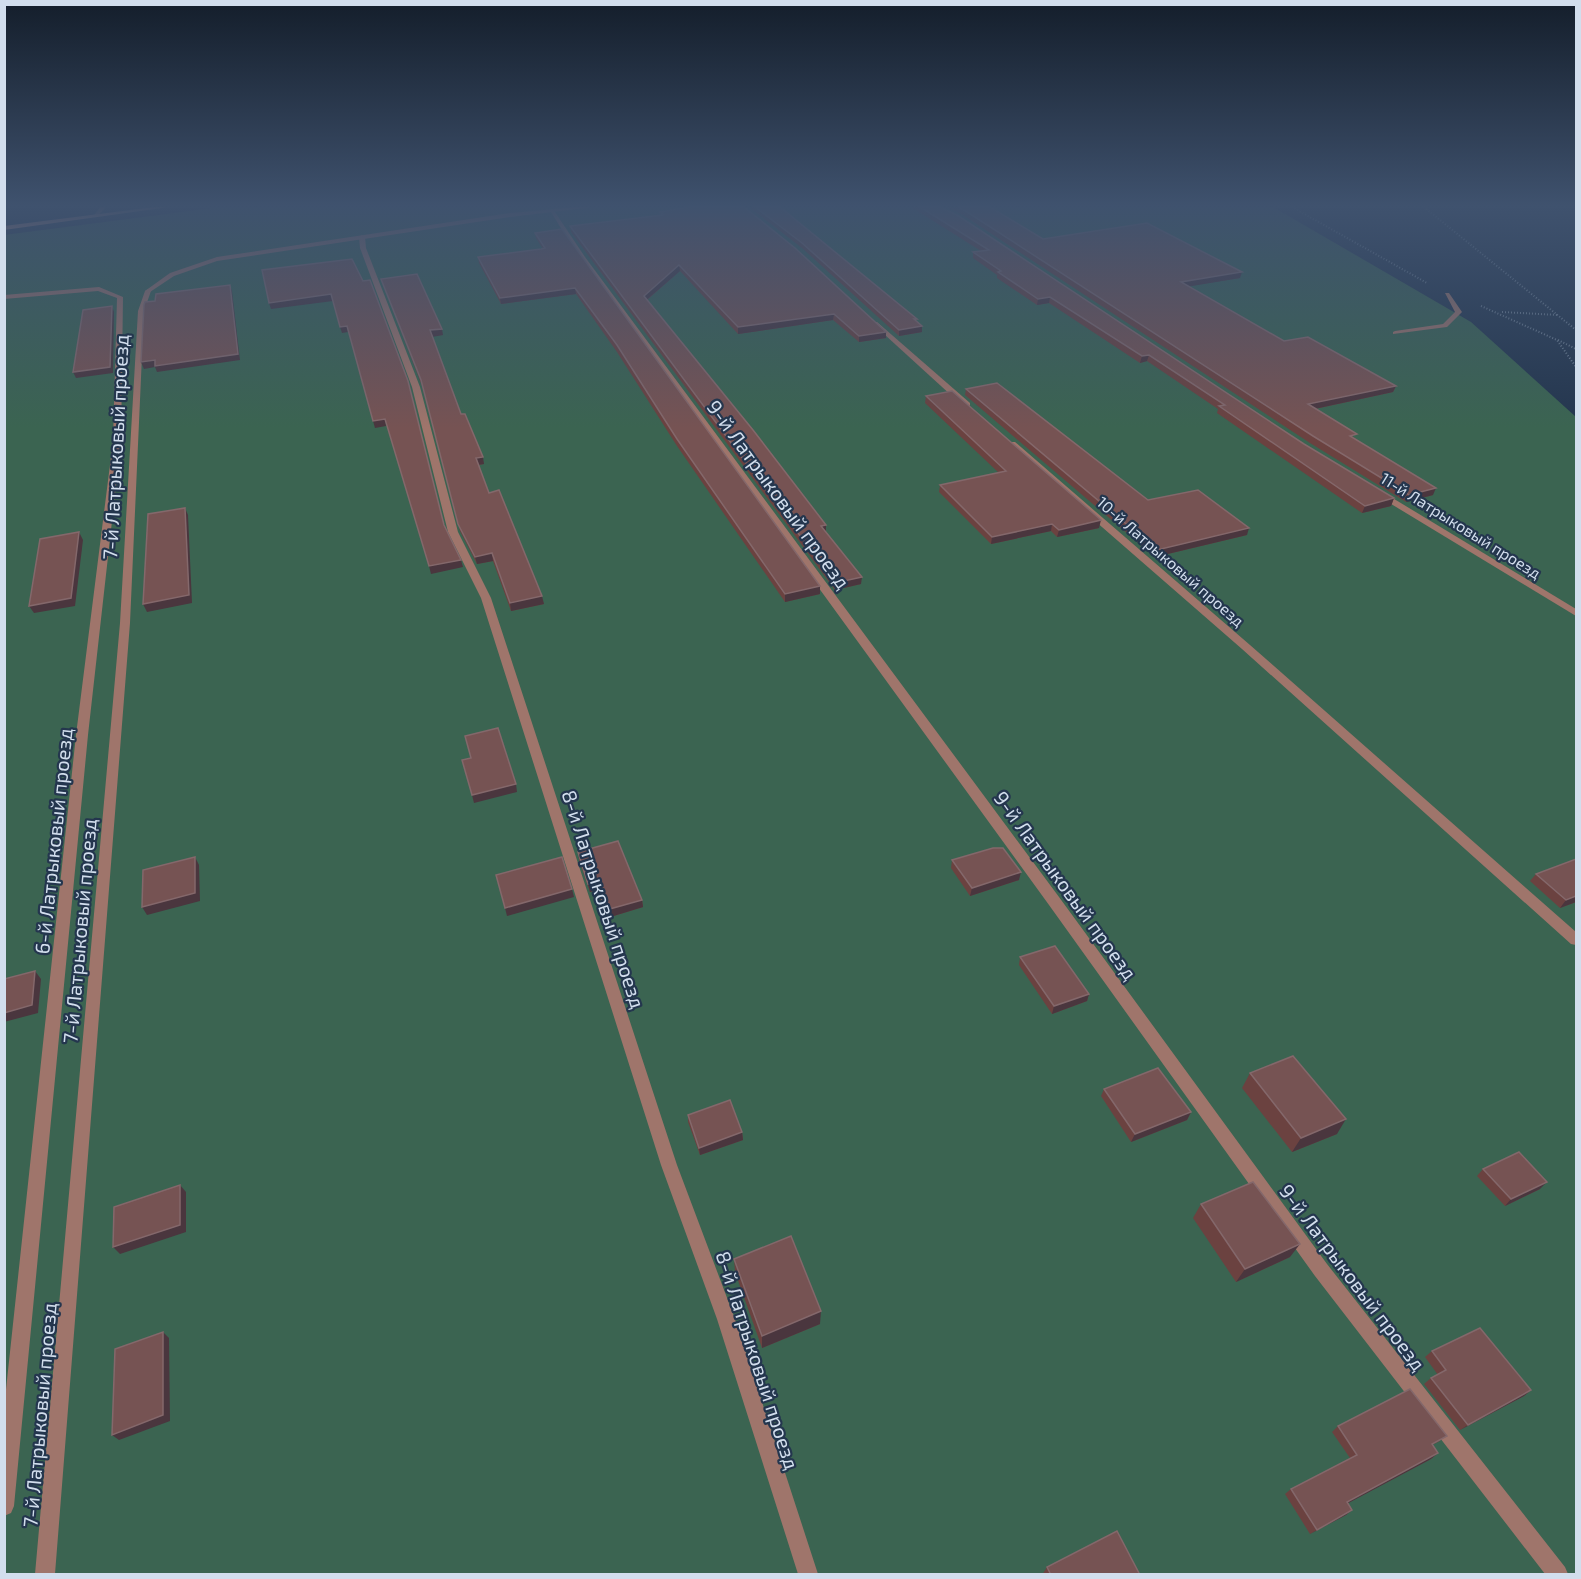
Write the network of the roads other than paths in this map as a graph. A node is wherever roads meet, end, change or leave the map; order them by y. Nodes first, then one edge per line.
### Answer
1 (159, 281) edge
2 (375, 281) edge
3 (599, 281) edge
4 (1447, 294) dead end
5 (4, 297) edge
6 (864, 313) edge
7 (1395, 333) dead end
8 (975, 412) edge
9 (1001, 434) edge
10 (1366, 484) edge
11 (1576, 613) edge
12 (1576, 940) edge
13 (4, 1506) edge
14 (45, 1575) edge
15 (808, 1575) edge
16 (1558, 1575) edge

1 - 14 street, 7-й Латрыковый проезд
2 - 15 street, 8-й Латрыковый проезд
3 - 16 street, 9-й Латрыковый проезд
4 - 7 street
5 - 13 street, 6-й Латрыковый проезд
6 - 8 street
9 - 12 street, 10-й Латрыковый проезд
10 - 11 street, 11-й Латрыковый проезд

